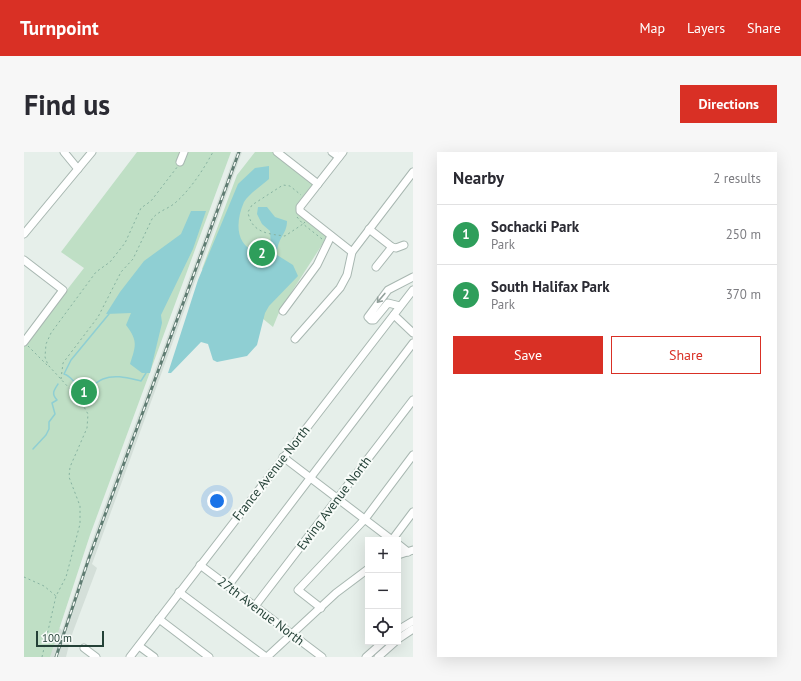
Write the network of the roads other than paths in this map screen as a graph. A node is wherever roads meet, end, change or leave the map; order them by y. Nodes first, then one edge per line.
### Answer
1 (64, 152) edge
2 (92, 152) edge
3 (184, 152) edge
4 (277, 152) edge
5 (332, 152) edge
6 (341, 154) edge
7 (180, 162) road end
8 (78, 169) junction
9 (413, 172) edge
10 (318, 184) junction
11 (369, 229) junction
12 (24, 234) edge
13 (329, 239) junction
14 (404, 245) dead end
15 (392, 247) junction
16 (352, 252) junction
17 (24, 260) edge
18 (376, 267) dead end
19 (413, 277) edge
20 (413, 290) edge
21 (400, 306) junction
22 (283, 310) dead end
23 (394, 315) junction
24 (413, 334) edge
25 (295, 339) dead end
26 (24, 343) edge
27 (413, 343) edge
28 (413, 400) edge
29 (413, 455) edge
30 (283, 457) junction
31 (310, 477) junction
32 (338, 498) junction
33 (413, 512) edge
34 (365, 519) junction
35 (388, 537) edge
36 (394, 537) edge
37 (401, 546) edge
38 (410, 551) edge
39 (200, 565) junction
40 (365, 571) edge
41 (228, 586) junction
42 (180, 592) junction
43 (255, 606) junction
44 (321, 608) junction
45 (159, 619) junction
46 (413, 621) edge
47 (401, 628) edge
48 (413, 629) edge
49 (292, 634) junction
50 (401, 637) edge
51 (380, 645) edge
52 (392, 645) edge
53 (139, 646) junction
54 (84, 648) dead end
55 (96, 657) edge
56 (130, 657) edge
57 (154, 657) edge
58 (209, 657) edge
59 (266, 657) edge
60 (322, 657) edge
61 (366, 657) edge
62 (378, 657) edge

1 - 8 street
2 - 8 street
3 - 7 street
4 - 10 street
5 - 6 street
6 - 10 street
8 - 12 street
9 - 11 street
10 - 13 street
11 - 15 street
11 - 16 street
13 - 16 street
13 - 22 street
14 - 15 street
15 - 18 street
16 - 25 street
17 - 26 street
19 -> 21 street
20 - 21 street, France Avenue North
21 - 23 street, France Avenue North
23 - 24 street
23 - 30 street, France Avenue North
27 - 31 street
28 - 32 street, Ewing Avenue North
29 - 34 street
30 - 31 street
30 - 39 street, France Avenue North
31 - 32 street
31 - 41 street
32 - 34 street
32 - 43 street, Ewing Avenue North
33 - 36 street
34 - 35 street
34 - 44 street
37 - 38 street
39 - 41 street, 27th Avenue North
39 - 42 street, France Avenue North
40 - 44 street
41 - 43 street, 27th Avenue North
42 - 45 street, France Avenue North
42 - 59 street
43 - 49 street, 27th Avenue North
44 - 49 street
45 - 53 street, France Avenue North
45 - 58 street
46 - 47 street
48 - 50 street
49 - 59 street
49 - 60 street, 27th Avenue North
51 - 61 street
52 - 62 street
53 - 56 street, France Avenue North
53 - 57 street
54 - 55 street

